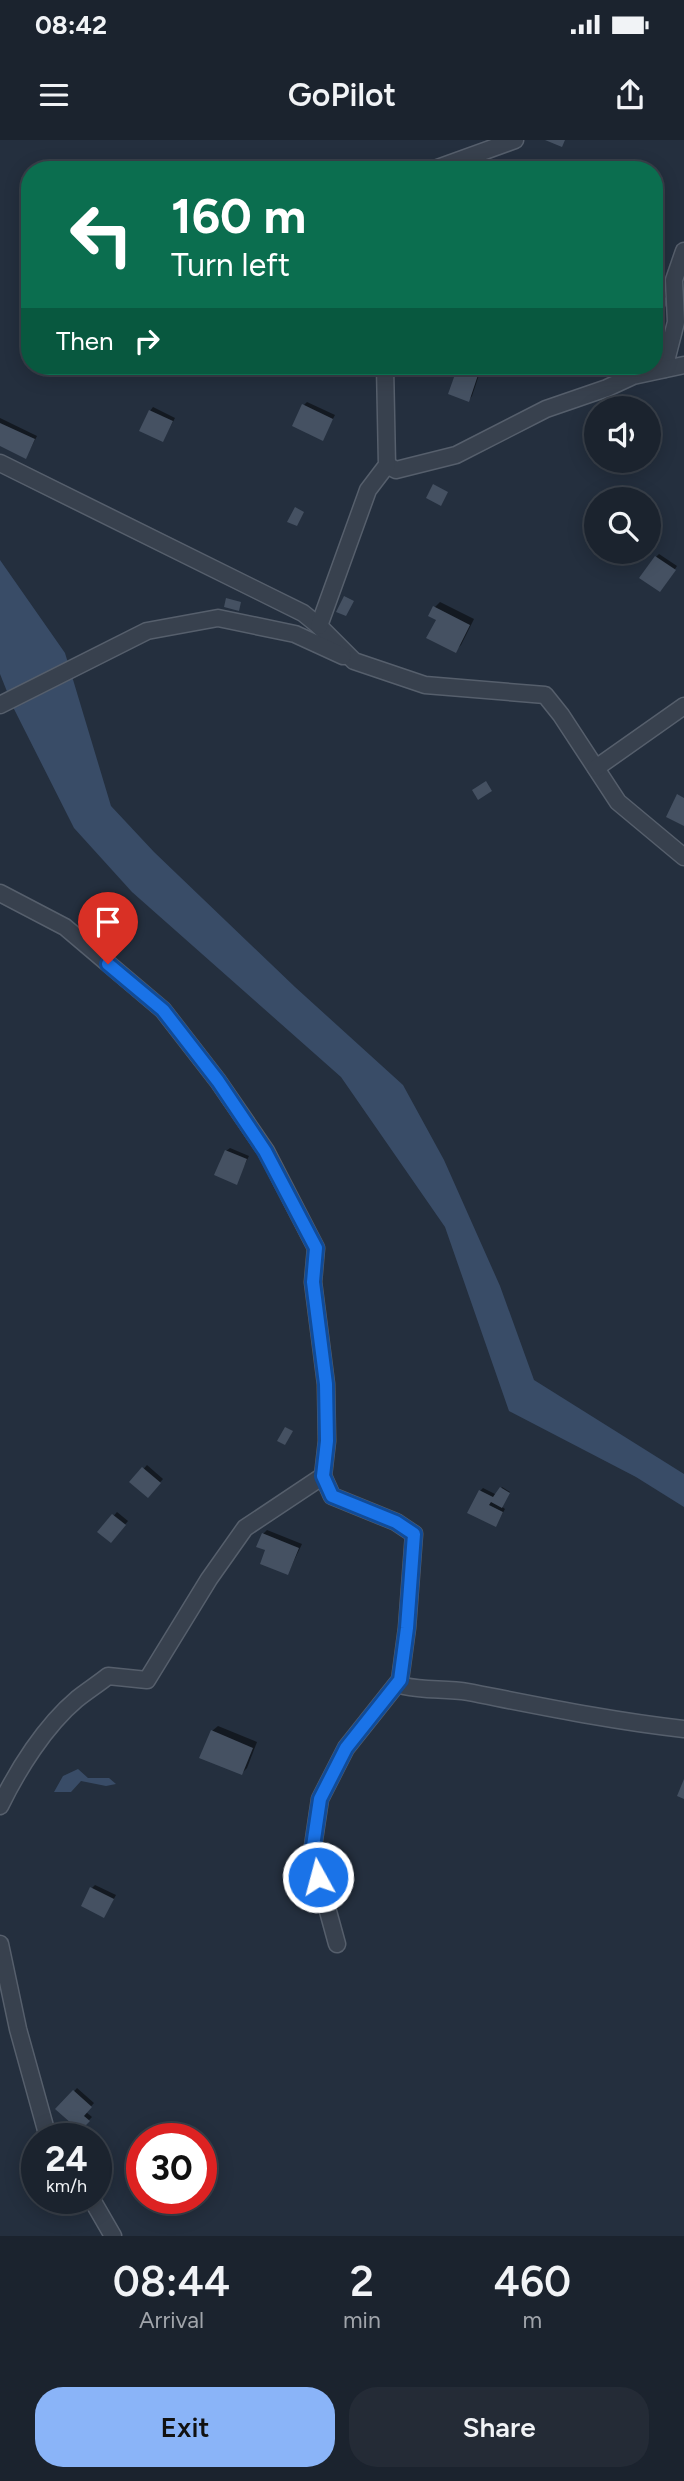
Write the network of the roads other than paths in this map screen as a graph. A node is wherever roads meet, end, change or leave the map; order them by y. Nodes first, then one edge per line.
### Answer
1 (515, 140) edge
2 (457, 161) edge
3 (684, 251) edge
4 (684, 365) edge
5 (664, 369) joint
6 (385, 375) edge
7 (637, 375) edge
8 (0, 463) edge
9 (392, 468) junction
10 (319, 626) junction
11 (354, 661) junction
12 (0, 705) edge
13 (684, 706) edge
14 (596, 768) junction
15 (684, 857) edge
16 (0, 893) edge
17 (323, 1476) junction
18 (400, 1680) junction
19 (684, 1729) edge
20 (0, 1806) edge
21 (0, 1944) edge
22 (337, 1944) dead end
23 (44, 2123) edge
24 (100, 2214) edge
25 (113, 2236) edge

1 - 2 street
3 - 5 street
4 - 5 street
6 - 9 street
7 - 9 street
8 - 10 street
9 - 10 street
10 - 11 street
11 - 12 street
11 - 14 street
13 - 14 street
14 - 15 street
16 - 17 street
17 - 18 street
17 - 20 street
18 - 19 street
18 - 22 street
21 - 23 street
24 - 25 street

